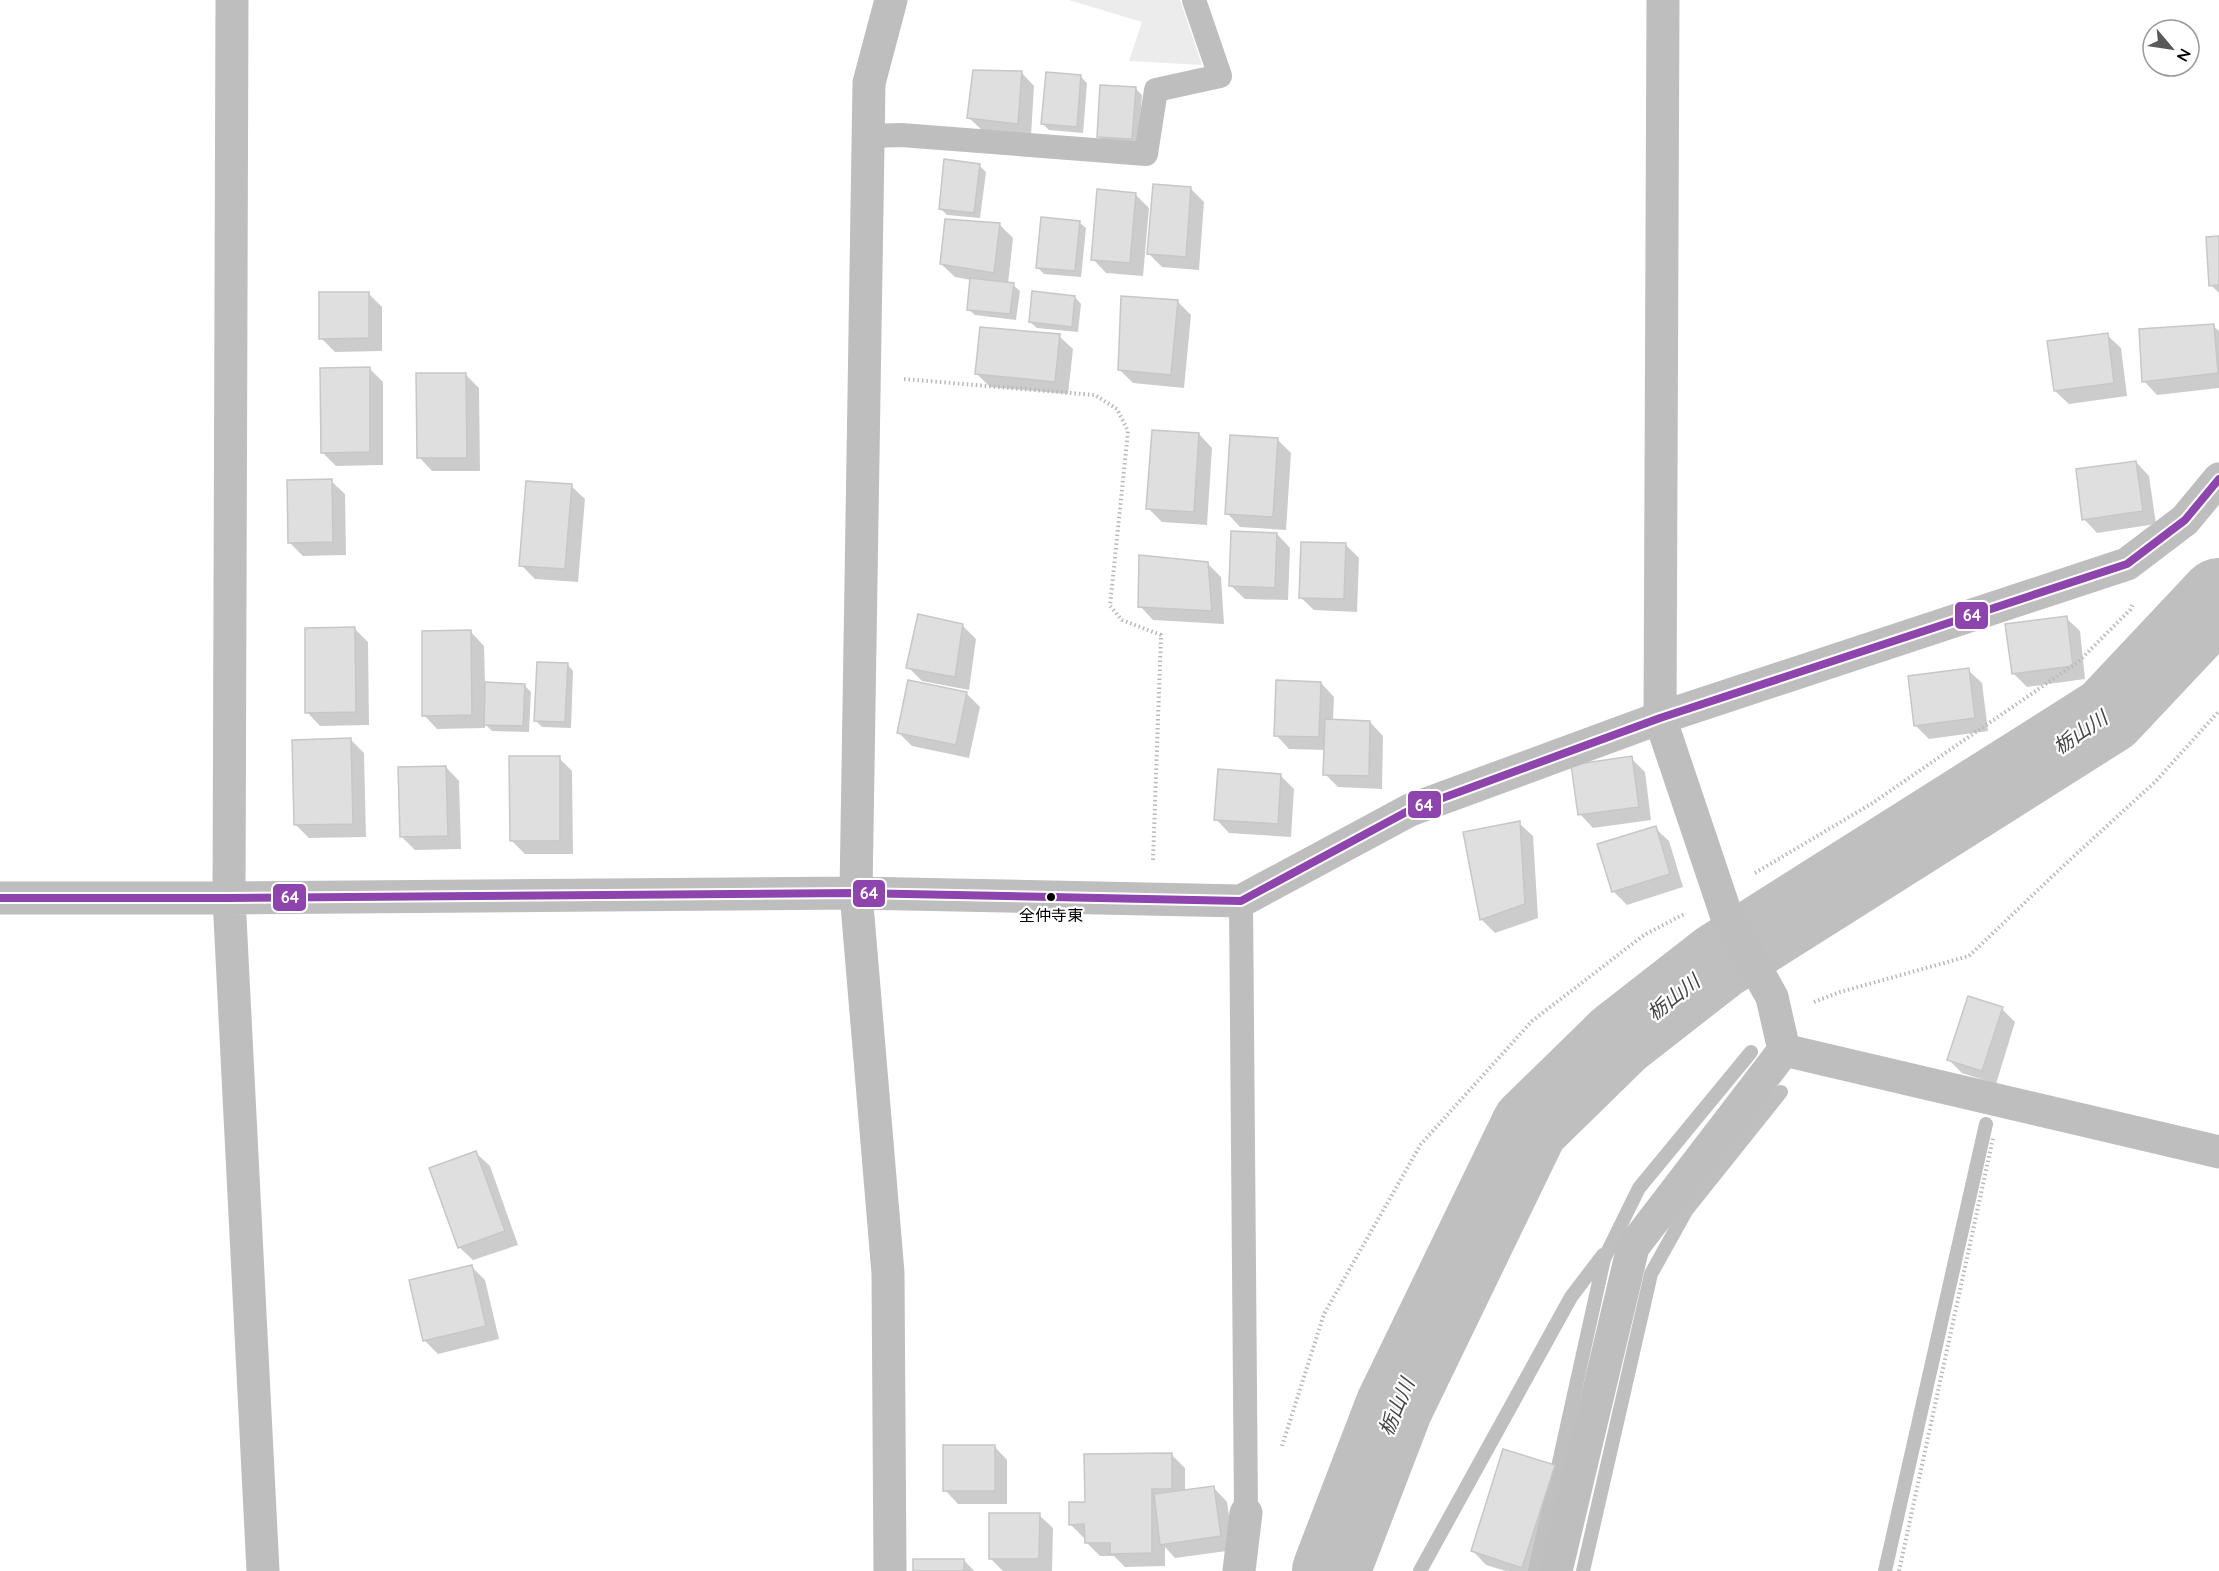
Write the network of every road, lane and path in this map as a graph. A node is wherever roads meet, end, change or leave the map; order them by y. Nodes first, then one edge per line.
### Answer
1 (232, 0) edge
2 (891, 0) edge
3 (1194, 0) edge
4 (1664, 0) edge
5 (868, 136) junction
6 (864, 375) junction
7 (2219, 479) edge
8 (2135, 600) dead end
9 (2219, 711) edge
10 (1660, 718) junction
11 (856, 893) junction
12 (0, 897) edge
13 (229, 898) junction
14 (1152, 899) junction
15 (1241, 901) junction
16 (1723, 906) junction
17 (1774, 1007) junction
18 (1784, 1050) junction
19 (2001, 1099) junction
20 (2219, 1152) edge
21 (1281, 1451) dead end
22 (1246, 1513) joint
23 (263, 1571) edge
24 (890, 1571) edge
25 (1239, 1571) edge
26 (1556, 1571) edge
27 (1899, 1571) edge

1 - 13 street
2 - 5 street
3 - 5 lane
4 - 10 street
5 - 6 street
6 - 11 street
6 - 14 path
7 - 10 street
8 - 16 path
9 - 17 path
10 - 15 street
10 - 16 street
11 - 13 street
11 - 14 street
11 - 24 street
12 - 13 street
13 - 23 street
14 - 15 street
15 - 22 lane
16 - 17 street
16 - 21 path
17 - 18 street
18 - 19 street
18 - 26 street
19 - 20 street
19 - 27 path
22 - 25 street

